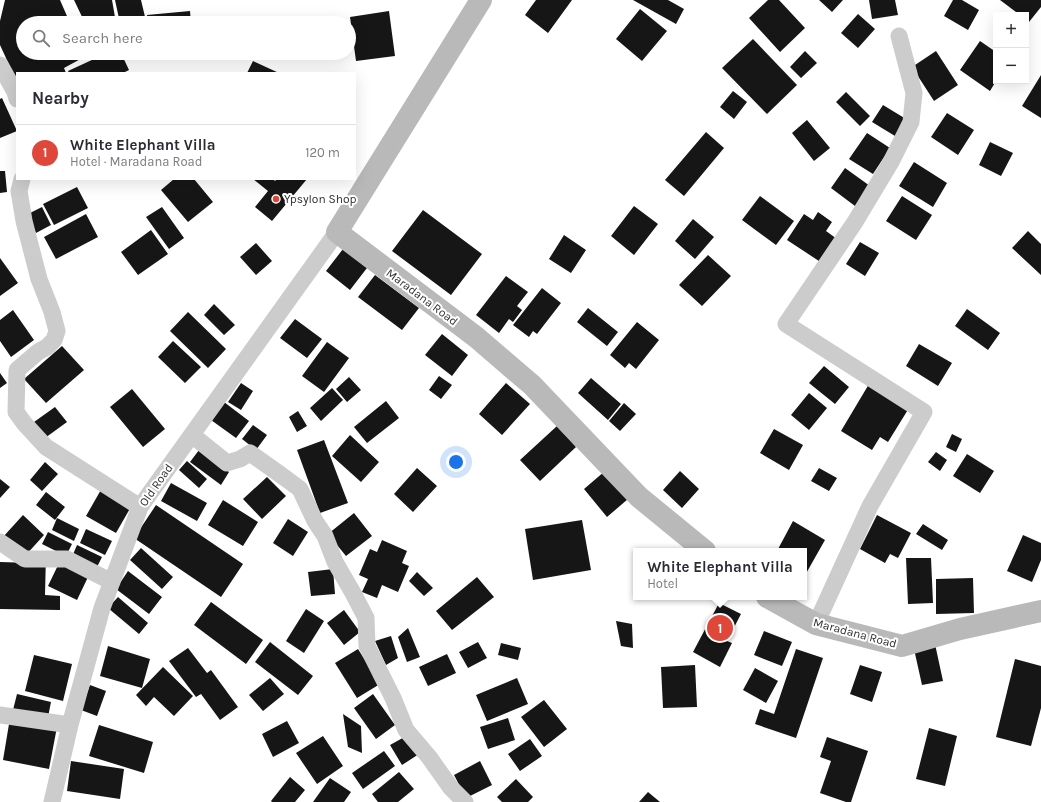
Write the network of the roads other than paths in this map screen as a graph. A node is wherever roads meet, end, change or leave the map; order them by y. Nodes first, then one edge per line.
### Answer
1 (481, 0) edge
2 (899, 36) dead end
3 (0, 65) edge
4 (16, 96) edge
5 (22, 180) edge
6 (337, 232) junction
7 (192, 435) junction
8 (140, 507) junction
9 (0, 542) edge
10 (701, 548) edge
11 (112, 582) junction
12 (772, 600) edge
13 (1041, 611) edge
14 (816, 624) junction
15 (0, 715) edge
16 (70, 725) junction
17 (52, 802) edge
18 (466, 802) edge

1 - 6 street
2 - 14 street
3 - 4 street
5 - 8 street
6 - 7 street, Old Road
6 - 10 street, Maradana Road
7 - 8 street, Old Road
7 - 18 street
8 - 11 street, Old Road
9 - 11 street
11 - 16 street, Old Road
12 - 14 street, Maradana Road
13 - 14 street, Maradana Road
15 - 16 street
16 - 17 street, Old Road

